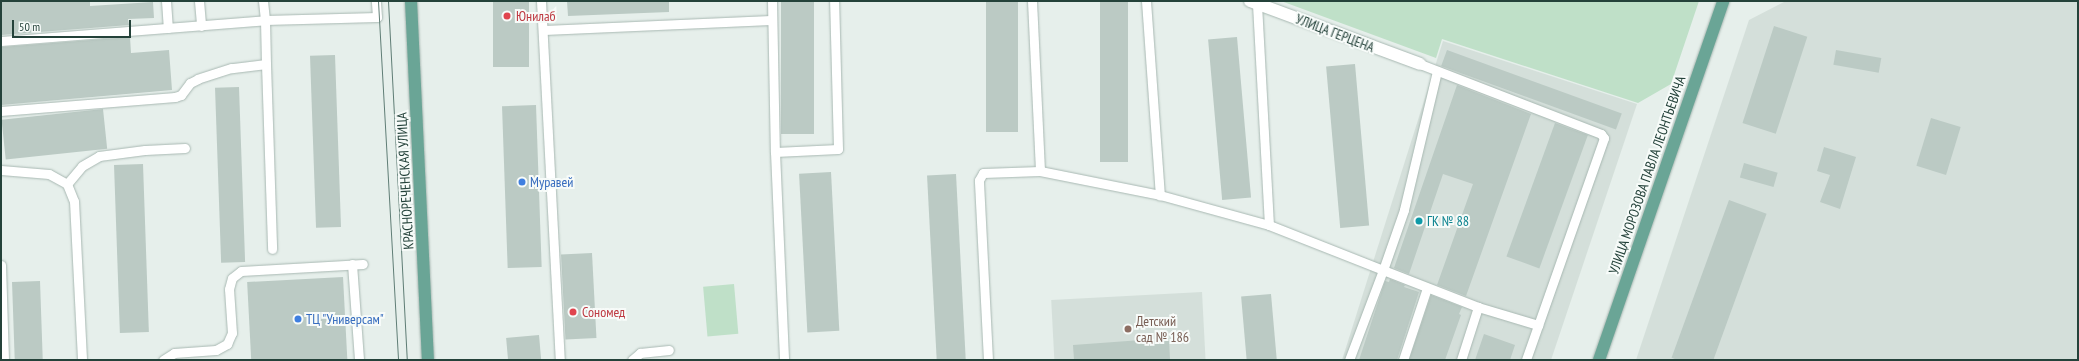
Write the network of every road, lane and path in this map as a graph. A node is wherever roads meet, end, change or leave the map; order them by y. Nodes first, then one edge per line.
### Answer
1 (166, 1) edge
2 (199, 1) edge
3 (263, 1) edge
4 (376, 1) edge
5 (411, 1) edge
6 (541, 1) edge
7 (772, 1) edge
8 (834, 1) edge
9 (1032, 1) edge
10 (1146, 1) edge
11 (1723, 1) edge
12 (1253, 2) edge
13 (265, 20) junction
14 (772, 20) junction
15 (201, 26) junction
16 (168, 28) junction
17 (543, 30) junction
18 (1, 41) edge
19 (266, 64) junction
20 (1420, 64) joint
21 (1437, 72) junction
22 (1, 111) edge
23 (185, 148) dead end
24 (774, 152) junction
25 (1, 170) edge
26 (1040, 171) junction
27 (67, 184) junction
28 (1160, 195) junction
29 (1269, 225) junction
30 (272, 249) dead end
31 (352, 264) junction
32 (363, 264) dead end
33 (1, 265) edge
34 (1383, 270) junction
35 (1427, 288) junction
36 (1478, 308) junction
37 (1538, 326) junction
38 (669, 350) dead end
39 (4, 360) edge
40 (82, 360) edge
41 (163, 360) edge
42 (359, 360) edge
43 (428, 360) edge
44 (560, 360) edge
45 (632, 360) edge
46 (784, 360) edge
47 (988, 360) edge
48 (1349, 360) edge
49 (1403, 360) edge
50 (1460, 360) edge
51 (1526, 360) edge
52 (1599, 360) edge

1 - 16 lane
2 - 15 lane
3 - 13 lane
4 - 13 lane
5 - 43 main road, КРАСНОРЕЧЕНСКАЯ УЛИЦА
6 - 17 lane
7 - 14 lane
8 - 24 lane
9 - 26 lane
10 - 28 lane
11 - 52 main road, УЛИЦА МОРОЗОВА ПАВЛА ЛЕОНТЬЕВИЧА
12 - 20 street, УЛИЦА ГЕРЦЕНА
12 - 29 lane
13 - 15 lane
13 - 19 lane
14 - 17 lane
14 - 24 lane
15 - 16 lane
16 - 18 lane
17 - 44 lane
19 - 22 lane
19 - 30 lane
20 - 21 lane
21 - 34 lane
21 - 37 lane
23 - 27 lane
24 - 46 lane
25 - 27 lane
26 - 28 lane
26 - 47 lane
27 - 40 lane
28 - 29 lane
29 - 34 lane
31 - 32 lane
31 - 41 lane
31 - 42 lane
33 - 39 lane
34 - 35 lane
34 - 48 lane
35 - 36 lane
35 - 49 lane
36 - 37 lane
36 - 50 lane
37 - 51 lane
38 - 45 lane

